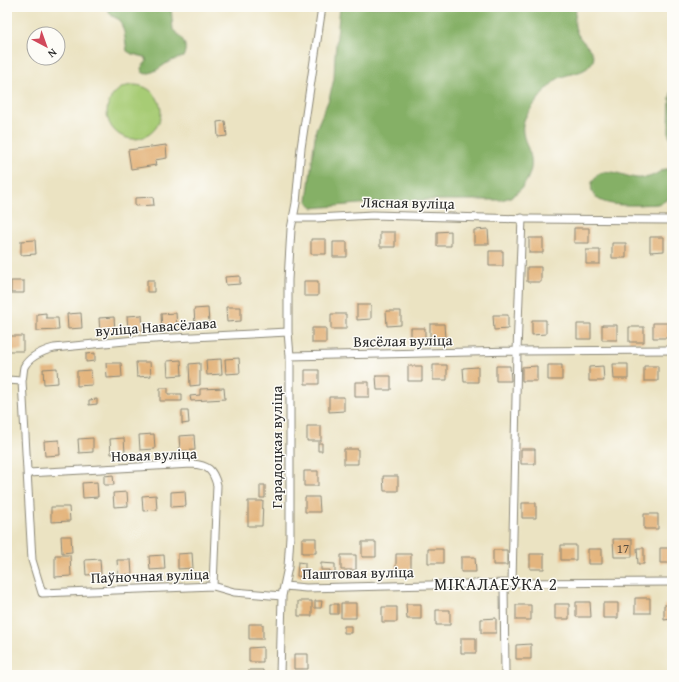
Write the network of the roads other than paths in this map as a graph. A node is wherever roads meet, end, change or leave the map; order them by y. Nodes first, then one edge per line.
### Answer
1 (322, 7) edge
2 (293, 218) junction
3 (522, 218) junction
4 (672, 220) edge
5 (288, 332) junction
6 (672, 350) edge
7 (517, 351) junction
8 (290, 356) junction
9 (7, 380) edge
10 (22, 380) junction
11 (28, 473) junction
12 (672, 582) edge
13 (512, 583) junction
14 (504, 584) junction
15 (213, 586) junction
16 (285, 586) junction
17 (282, 596) junction
18 (280, 675) edge
19 (505, 675) edge

1 - 2 street, Гарадоцкая вуліца
2 - 3 street, Лясная вуліца
2 - 5 street, Гарадоцкая вуліца
3 - 4 street, Лясная вуліца
3 - 7 street
5 - 8 street, Гарадоцкая вуліца
5 - 10 street, вуліца Навасёлава
6 - 7 street, Вясёлая вуліца
7 - 8 street, Вясёлая вуліца
7 - 13 street
8 - 16 street, Гарадоцкая вуліца
9 - 10 street
10 - 11 street
11 - 15 street, Паўночная вуліца
11 - 15 street, Новая вуліца
12 - 13 street, Паштовая вуліца
13 - 14 street, Паштовая вуліца
14 - 16 street, Паштовая вуліца
14 - 19 street
15 - 17 street, Паўночная вуліца
16 - 17 street, Гарадоцкая вуліца
17 - 18 street, Гарадоцкая вуліца

